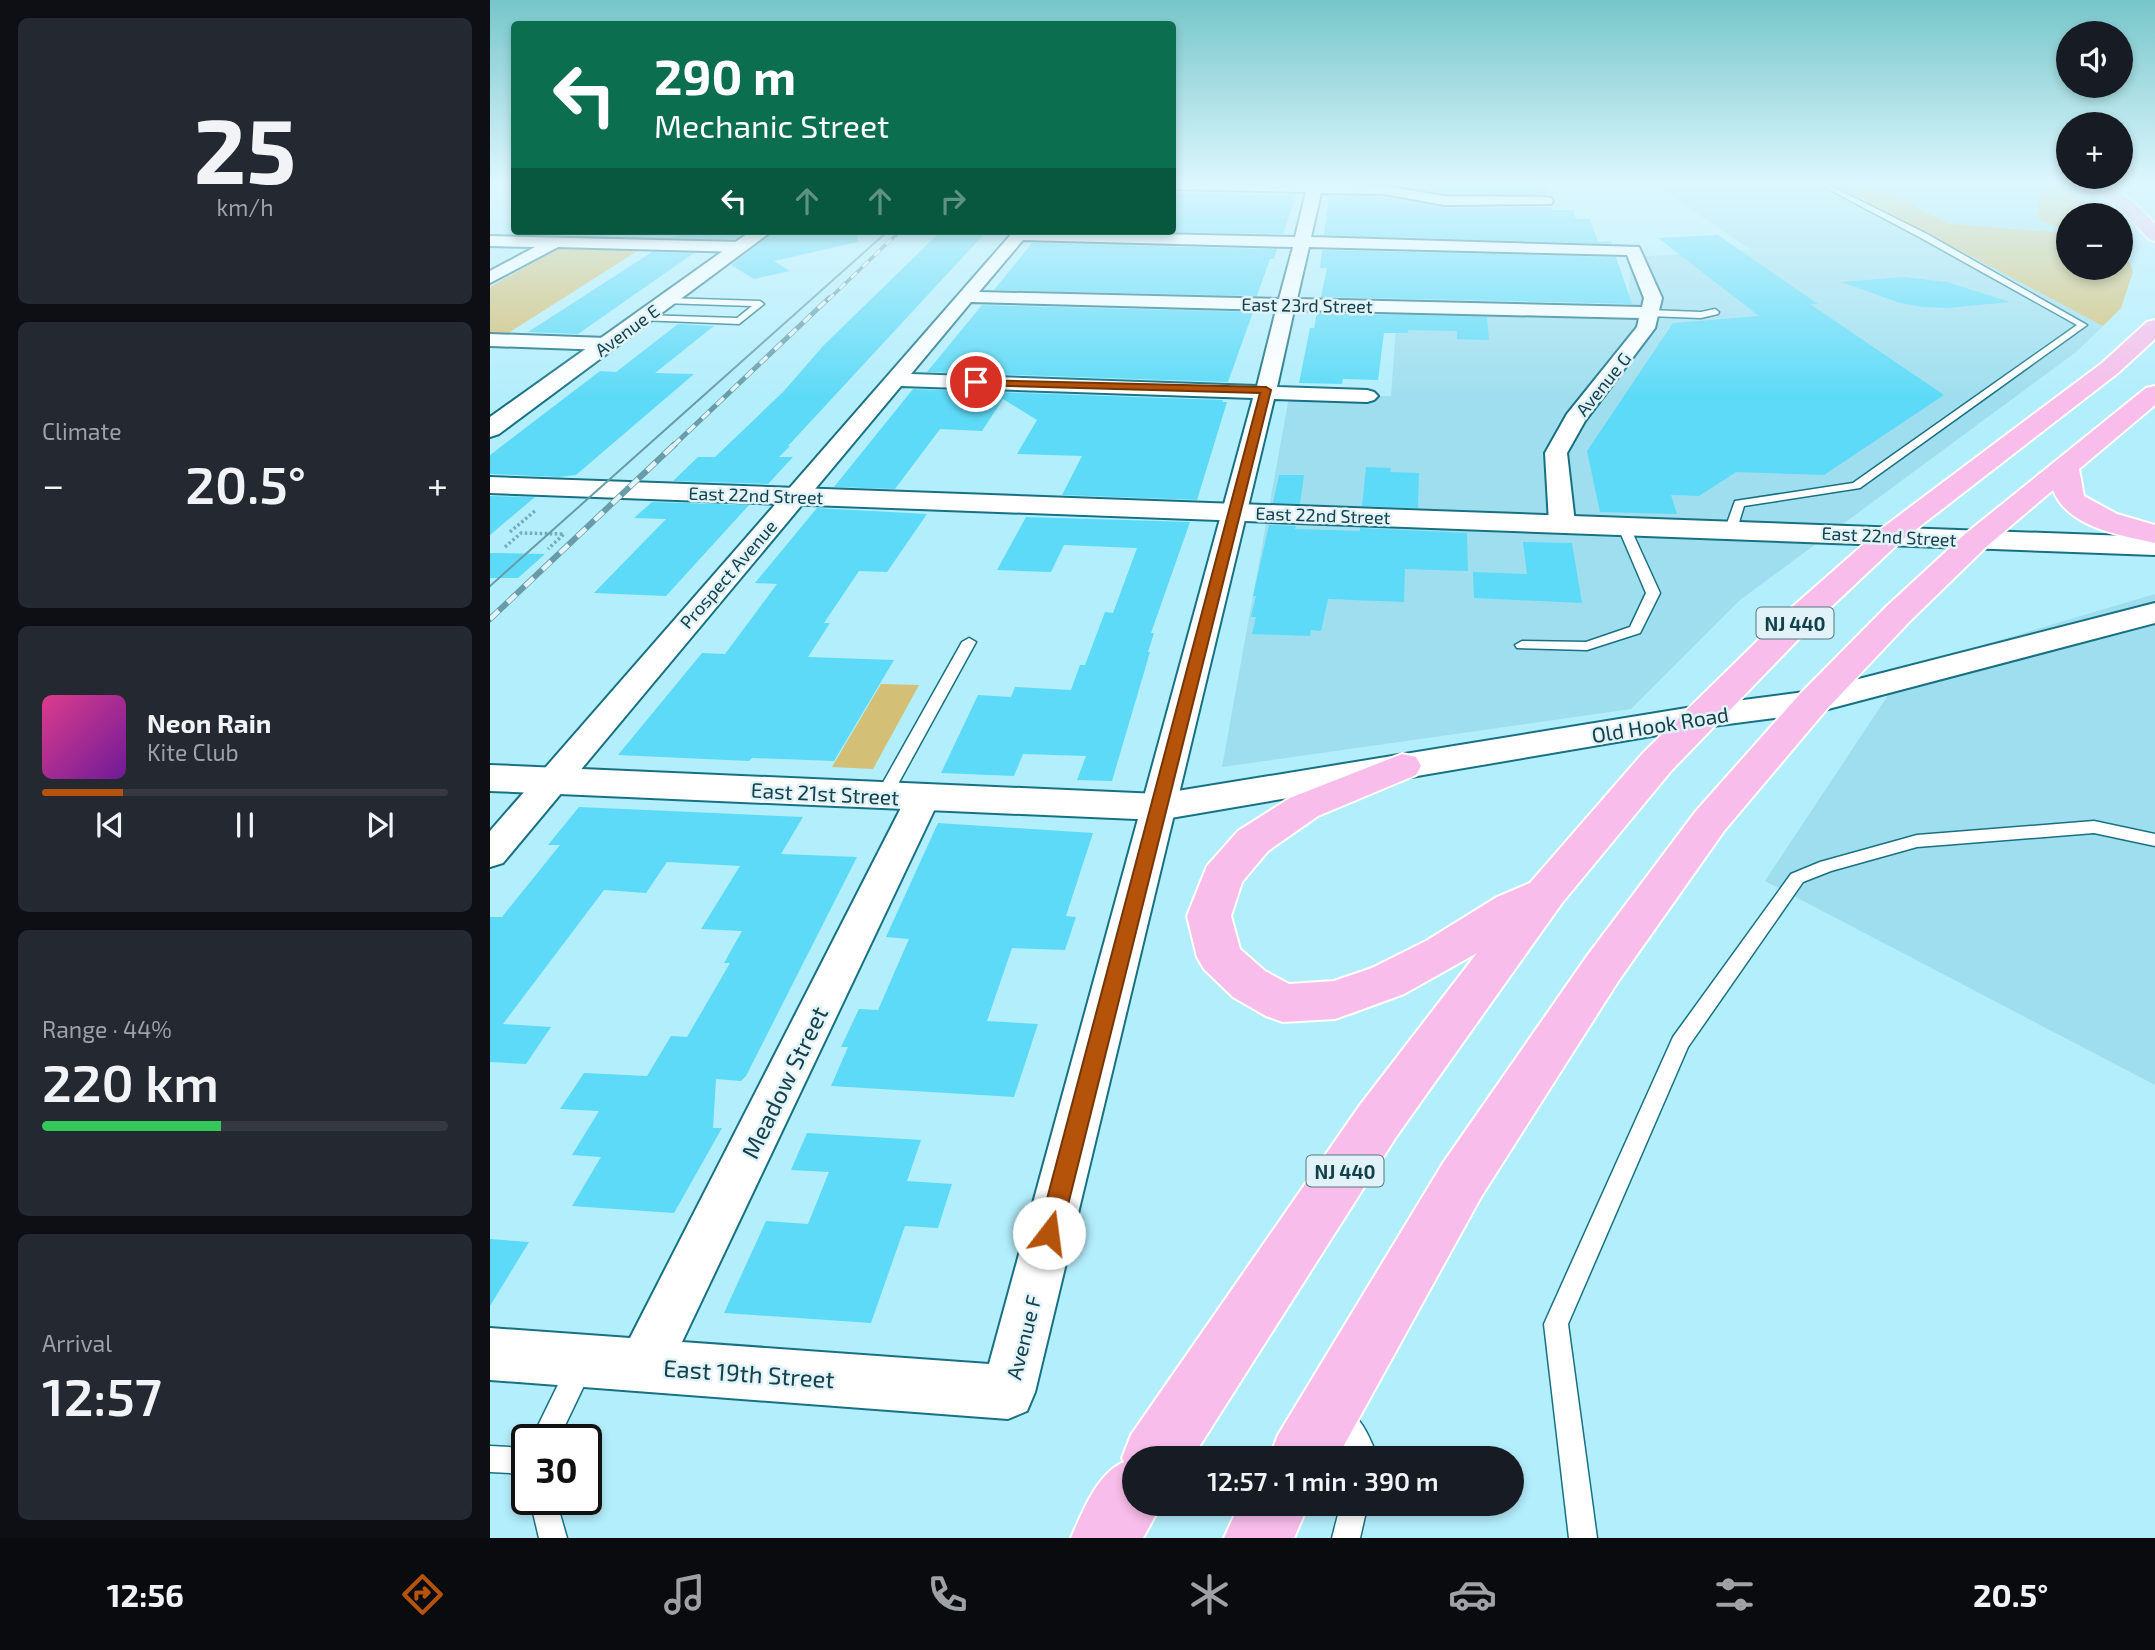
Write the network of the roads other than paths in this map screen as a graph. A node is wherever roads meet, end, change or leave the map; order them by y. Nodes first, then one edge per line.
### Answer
1 (533, 255) edge
2 (731, 255) edge
3 (1002, 255) edge
4 (1298, 255) edge
5 (1635, 255) edge
6 (1957, 255) edge
7 (490, 278) edge
8 (966, 297) junction
9 (666, 301) junction
10 (1285, 304) junction
11 (1714, 312) dead end
12 (1648, 313) junction
13 (643, 318) junction
14 (2155, 327) edge
15 (490, 341) edge
16 (607, 344) junction
17 (897, 380) junction
18 (1266, 390) junction
19 (1367, 396) dead end
20 (2147, 400) edge
21 (490, 429) edge
22 (2065, 466) junction
23 (490, 485) edge
24 (794, 497) junction
25 (1233, 512) junction
26 (1562, 523) junction
27 (1623, 525) junction
28 (1731, 529) junction
29 (2155, 534) edge
30 (1891, 536) junction
31 (1975, 541) junction
32 (2092, 544) junction
33 (2155, 546) edge
34 (2155, 564) edge
35 (2155, 613) edge
36 (969, 642) dead end
37 (1522, 645) dead end
38 (1813, 702) junction
39 (1705, 716) junction
40 (1402, 766) junction
41 (490, 778) edge
42 (551, 781) junction
43 (904, 797) junction
44 (1159, 807) junction
45 (2155, 840) edge
46 (490, 854) edge
47 (1548, 892) junction
48 (490, 1354) edge
49 (583, 1361) junction
50 (644, 1365) junction
51 (1008, 1392) joint
52 (1329, 1408) junction
53 (552, 1424) edge
54 (1162, 1446) edge
55 (1308, 1446) edge
56 (1359, 1446) edge
57 (490, 1459) edge
58 (511, 1460) edge
59 (1122, 1510) edge
60 (547, 1515) edge
61 (1269, 1516) edge
62 (1352, 1516) edge
63 (553, 1538) edge
64 (1105, 1538) edge
65 (1258, 1538) edge
66 (1346, 1538) edge
67 (1583, 1538) edge

1 - 7 street
2 - 9 street, Avenue E
3 - 8 street, Prospect Avenue
4 - 10 street, Avenue F
5 - 12 street, Avenue G
6 - 28 lane
8 - 10 street, East 23rd Street
8 - 17 street, Prospect Avenue
9 - 13 street, Avenue E
9 - 13 lane
10 - 12 street, East 23rd Street
10 - 18 street, Avenue F
11 - 12 lane
12 - 26 street, Avenue G
13 - 16 street, Avenue E
14 - 30 highway, NJ 440
15 - 16 street
16 - 21 street, Avenue E
17 - 18 street
17 - 24 street, Prospect Avenue
18 - 19 street
18 - 25 street, Avenue F
20 - 22 highway, NJ 440
22 - 29 highway
22 - 31 highway, NJ 440
23 - 24 street, East 22nd Street
24 - 25 street, East 22nd Street
24 - 42 street, Prospect Avenue
25 - 26 street, East 22nd Street
25 - 44 street, Avenue F
26 - 27 street, East 22nd Street
27 - 28 street, East 22nd Street
27 - 37 lane
28 - 30 street, East 22nd Street
30 - 31 street, East 22nd Street
30 - 39 highway, NJ 440
31 - 32 street, East 22nd Street
31 - 38 highway, NJ 440
32 - 33 street, East 22nd Street
32 - 34 street
35 - 38 street, Old Hook Road
36 - 43 lane
38 - 39 street, Old Hook Road
38 - 52 highway, NJ 440
39 - 40 street, Old Hook Road
39 - 47 highway, NJ 440
40 - 44 street, Old Hook Road
40 - 47 highway
41 - 42 street, East 21st Street
42 - 43 street, East 21st Street
42 - 46 street, Prospect Avenue
43 - 44 street, East 21st Street
43 - 50 street, Meadow Street
44 - 51 street, Avenue F
45 - 67 lane
47 - 54 highway, NJ 440
48 - 49 street, East 19th Street
49 - 50 street, East 19th Street
49 - 53 lane
50 - 51 street, East 19th Street
52 - 55 highway, NJ 440
52 - 56 lane
57 - 58 lane
59 - 64 highway
60 - 63 lane
61 - 65 highway
62 - 66 lane

